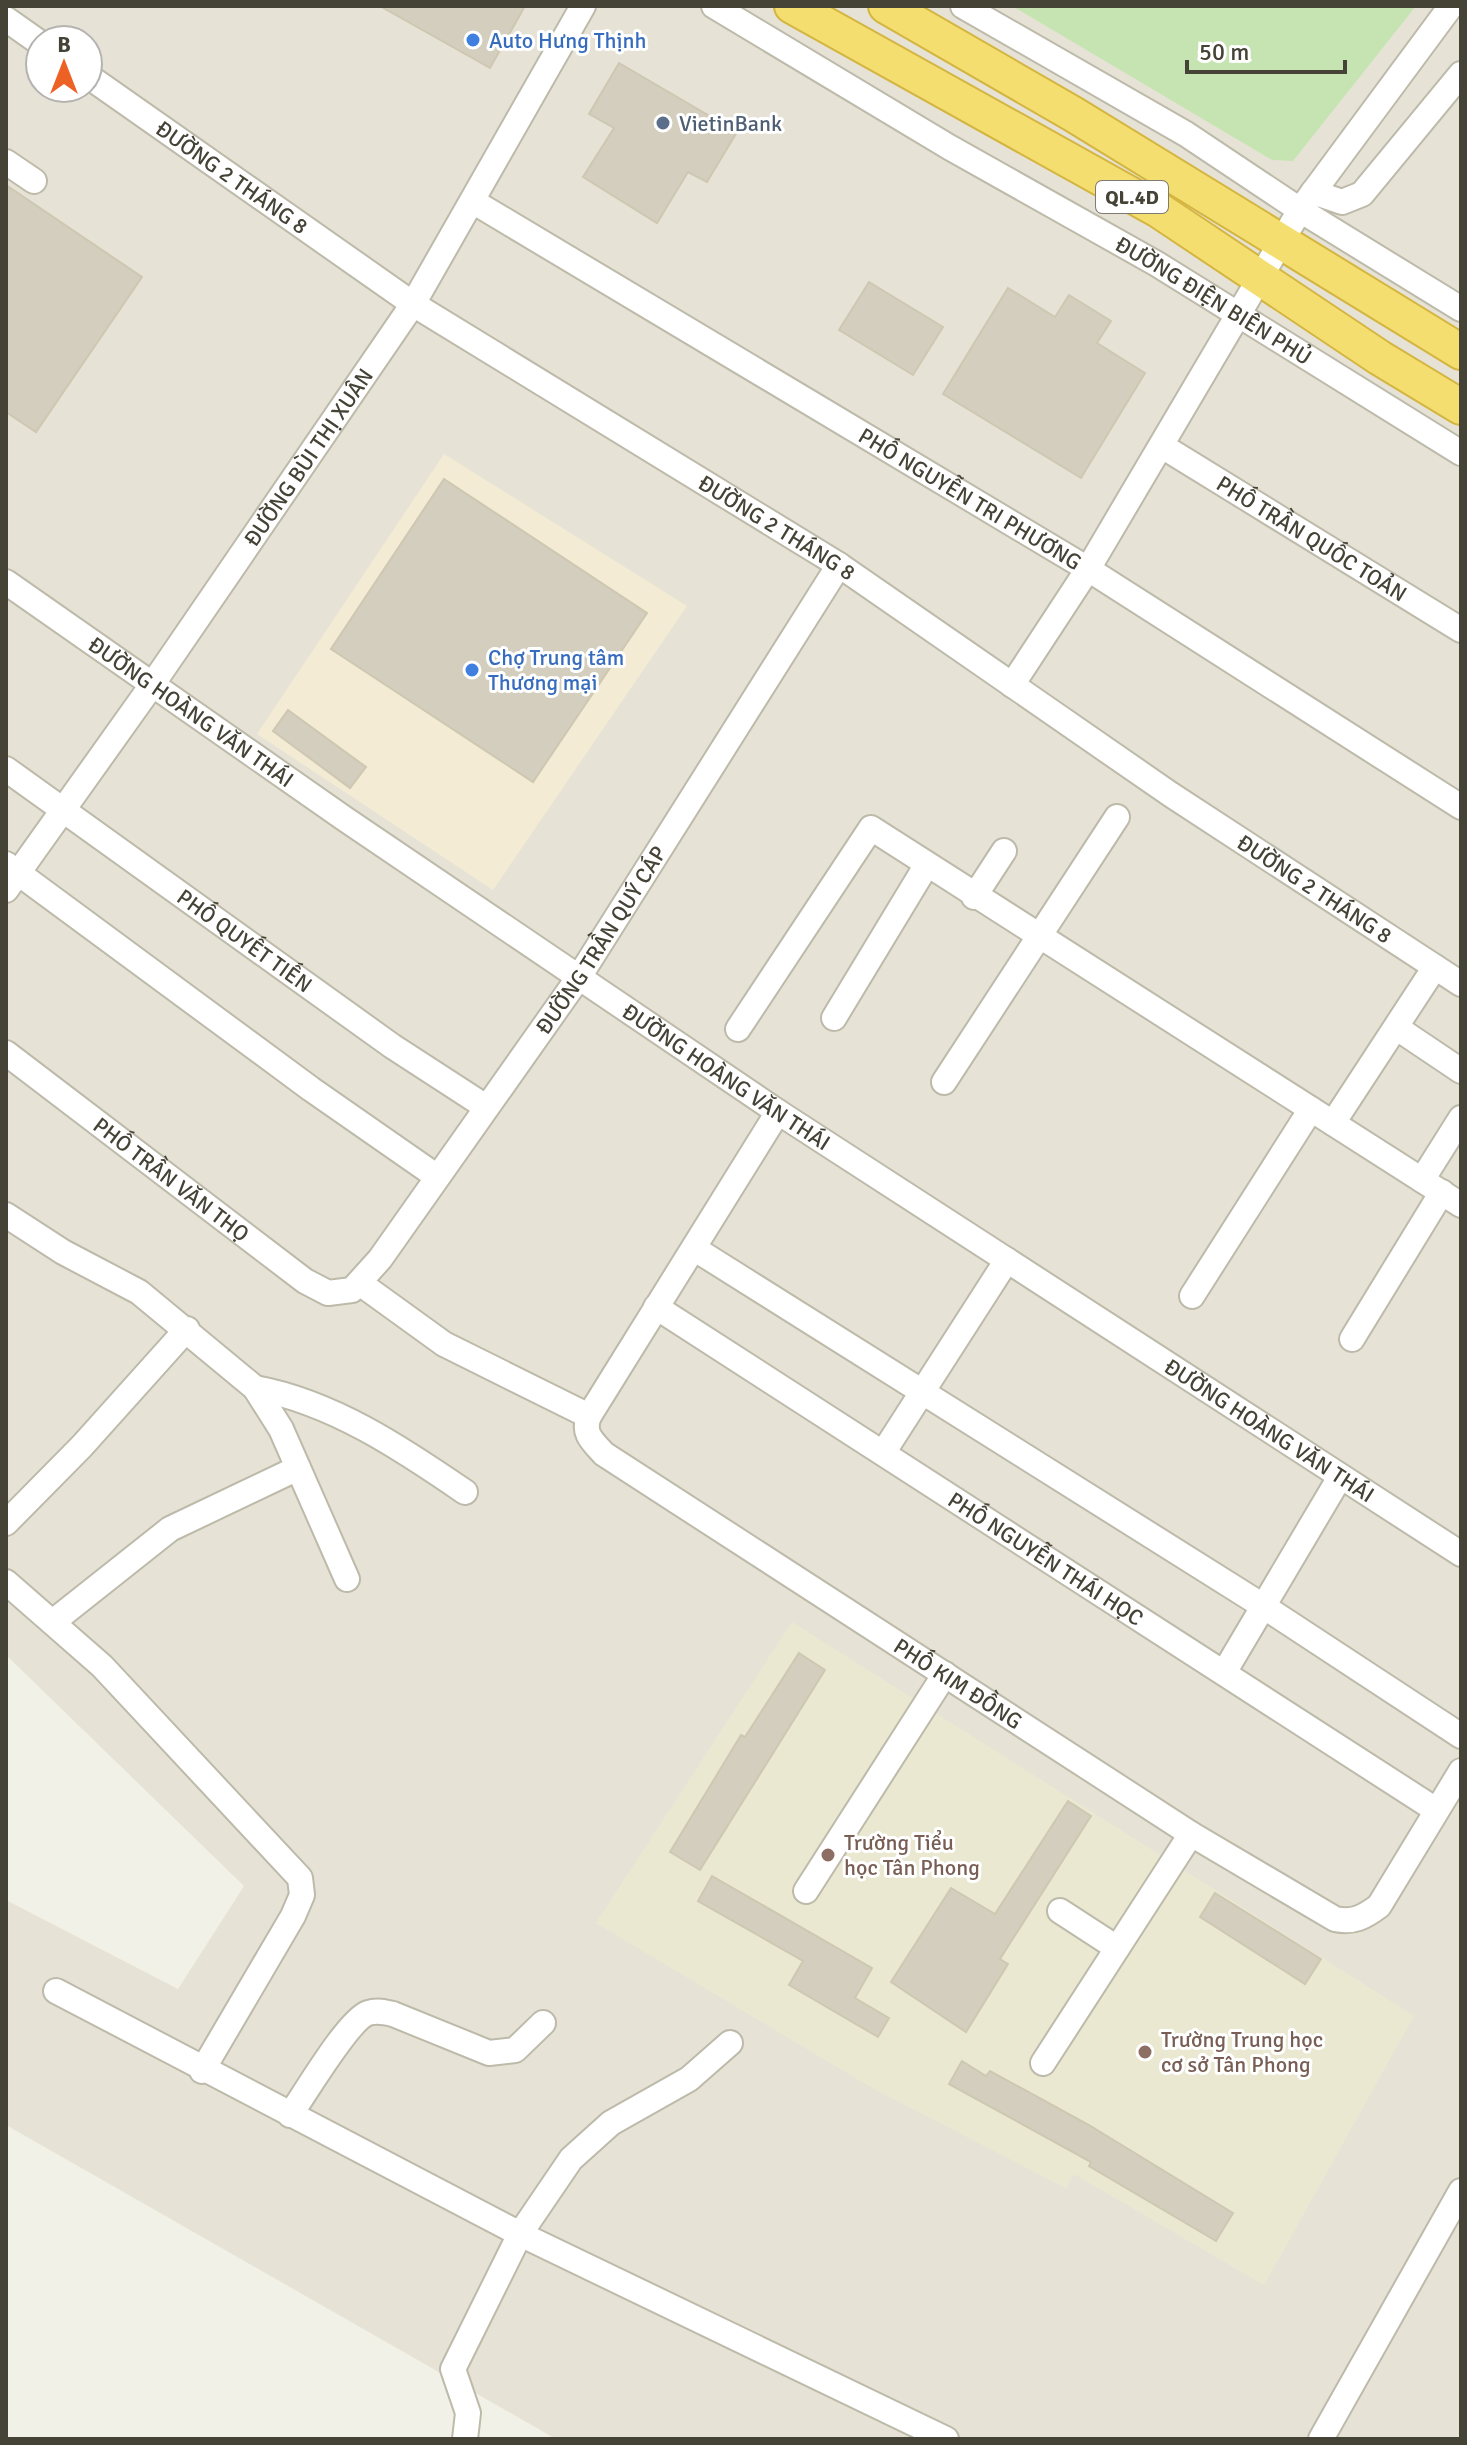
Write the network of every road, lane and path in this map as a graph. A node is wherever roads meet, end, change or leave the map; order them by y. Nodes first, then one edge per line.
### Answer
1 (583, 6) edge
2 (714, 6) edge
3 (792, 6) edge
4 (886, 6) edge
5 (963, 6) edge
6 (1451, 6) edge
7 (6, 19) edge
8 (24, 32) edge
9 (1461, 74) edge
10 (104, 87) edge
11 (6, 162) edge
12 (34, 181) dead end
13 (1306, 201) junction
14 (474, 202) junction
15 (1281, 240) junction
16 (1258, 276) junction
17 (413, 304) junction
18 (1461, 309) edge
19 (1236, 313) junction
20 (1461, 352) edge
21 (1461, 407) edge
22 (1162, 446) junction
23 (1461, 453) edge
24 (839, 565) junction
25 (1088, 569) junction
26 (6, 582) edge
27 (1461, 630) edge
28 (152, 685) junction
29 (1012, 685) junction
30 (6, 769) edge
31 (1461, 807) edge
32 (62, 809) junction
33 (1117, 817) dead end
34 (1004, 851) dead end
35 (926, 866) junction
36 (10, 876) edge
37 (974, 897) junction
38 (1038, 936) junction
39 (1435, 967) junction
40 (579, 977) junction
41 (1461, 984) edge
42 (834, 1018) dead end
43 (1397, 1028) junction
44 (738, 1029) dead end
45 (6, 1053) edge
46 (1461, 1071) edge
47 (944, 1082) dead end
48 (486, 1107) junction
49 (1311, 1109) junction
50 (778, 1112) junction
51 (1461, 1118) edge
52 (1333, 1123) junction
53 (436, 1176) junction
54 (1441, 1192) edge
55 (6, 1215) edge
56 (695, 1249) junction
57 (1007, 1260) junction
58 (351, 1289) junction
59 (1192, 1296) dead end
60 (656, 1307) junction
61 (187, 1329) junction
62 (1352, 1339) dead end
63 (255, 1388) junction
64 (924, 1392) junction
65 (587, 1421) junction
66 (883, 1453) junction
67 (298, 1468) junction
68 (1340, 1477) junction
69 (465, 1492) dead end
70 (6, 1523) edge
71 (1461, 1554) edge
72 (347, 1579) dead end
73 (6, 1582) edge
74 (1263, 1606) junction
75 (54, 1621) junction
76 (1225, 1671) junction
77 (945, 1674) junction
78 (1461, 1736) edge
79 (1461, 1771) edge
80 (1436, 1810) junction
81 (1191, 1834) junction
82 (806, 1891) dead end
83 (1060, 1911) dead end
84 (1117, 1948) junction
85 (56, 1991) dead end
86 (543, 2023) dead end
87 (730, 2043) dead end
88 (1043, 2063) dead end
89 (202, 2071) junction
90 (290, 2115) junction
91 (1461, 2191) edge
92 (1454, 2218) edge
93 (520, 2234) junction
94 (465, 2439) edge
95 (946, 2439) edge
96 (1321, 2439) edge

1 - 14 street, ĐƯỜNG BÙI THỊ XUÂN
2 - 19 street, ĐƯỜNG ĐIỆN BIÊN PHỦ / QL.4D
3 - 16 highway, ĐƯỜNG ĐIỆN BIÊN PHỦ / QL.4D
4 - 15 highway, QL.4D
5 - 13 street
6 - 13 street
7 - 8 street
9 - 13 street
10 - 17 street, ĐƯỜNG 2 THÁNG 8
11 - 12 street
13 - 15 street
13 - 18 street
14 - 17 street, ĐƯỜNG BÙI THỊ XUÂN
14 - 25 street, PHỐ NGUYỄN TRI PHƯƠNG
15 - 16 street
15 - 20 highway, QL.4D
16 - 19 street
16 - 21 highway, ĐƯỜNG ĐIỆN BIÊN PHỦ / QL.4D
17 - 24 street, ĐƯỜNG 2 THÁNG 8
17 - 28 street, ĐƯỜNG BÙI THỊ XUÂN
19 - 22 street
19 - 23 street, ĐƯỜNG ĐIỆN BIÊN PHỦ / QL.4D
22 - 25 street
22 - 27 street, PHỐ TRẦN QUỐC TOẢN
24 - 29 street, ĐƯỜNG 2 THÁNG 8
24 - 40 street, ĐƯỜNG TRẦN QUÝ CÁP
25 - 29 street
25 - 31 street, PHỐ NGUYỄN TRI PHƯƠNG
26 - 28 street, ĐƯỜNG HOÀNG VĂN THÁI
28 - 32 street, ĐƯỜNG BÙI THỊ XUÂN
28 - 40 street, ĐƯỜNG HOÀNG VĂN THÁI
29 - 39 street, ĐƯỜNG 2 THÁNG 8
30 - 32 street, PHỐ QUYẾT TIẾN
32 - 36 street, ĐƯỜNG BÙI THỊ XUÂN
32 - 48 street, PHỐ QUYẾT TIẾN
33 - 38 street
34 - 37 street
35 - 37 street
35 - 42 street
35 - 44 street
36 - 53 street
37 - 38 street
38 - 47 street
38 - 49 street
39 - 41 street, ĐƯỜNG 2 THÁNG 8
39 - 43 street
40 - 48 street, ĐƯỜNG TRẦN QUÝ CÁP
40 - 50 street, ĐƯỜNG HOÀNG VĂN THÁI
43 - 46 street
43 - 52 street
45 - 58 street, PHỐ TRẦN VĂN THỌ
48 - 53 street, ĐƯỜNG TRẦN QUÝ CÁP
49 - 52 street
49 - 59 street
50 - 56 street
50 - 57 street, ĐƯỜNG HOÀNG VĂN THÁI
51 - 54 street
52 - 54 street
53 - 58 street, ĐƯỜNG TRẦN QUÝ CÁP
54 - 62 street
55 - 61 street
56 - 60 street
56 - 64 street
57 - 64 street
57 - 68 street, ĐƯỜNG HOÀNG VĂN THÁI
58 - 65 street, PHỐ TRẦN VĂN THỌ
60 - 65 street
60 - 66 street, PHỐ NGUYỄN THÁI HỌC
61 - 63 street
61 - 70 street
63 - 67 street
63 - 69 street
64 - 66 street
64 - 74 street
65 - 77 street, PHỐ KIM ĐỒNG
66 - 76 street, PHỐ NGUYỄN THÁI HỌC
67 - 72 street
67 - 75 street
68 - 71 street, ĐƯỜNG HOÀNG VĂN THÁI
68 - 74 street
73 - 75 street
74 - 76 street
74 - 78 street
75 - 89 street
76 - 80 street, PHỐ NGUYỄN THÁI HỌC
77 - 81 street, PHỐ KIM ĐỒNG
77 - 82 street
79 - 80 street
80 - 81 street, PHỐ KIM ĐỒNG
81 - 84 street
83 - 84 street
84 - 88 street
85 - 89 street
86 - 90 street
87 - 93 street
89 - 90 street
90 - 93 street
91 - 92 street
92 - 96 street
93 - 94 street
93 - 95 street

